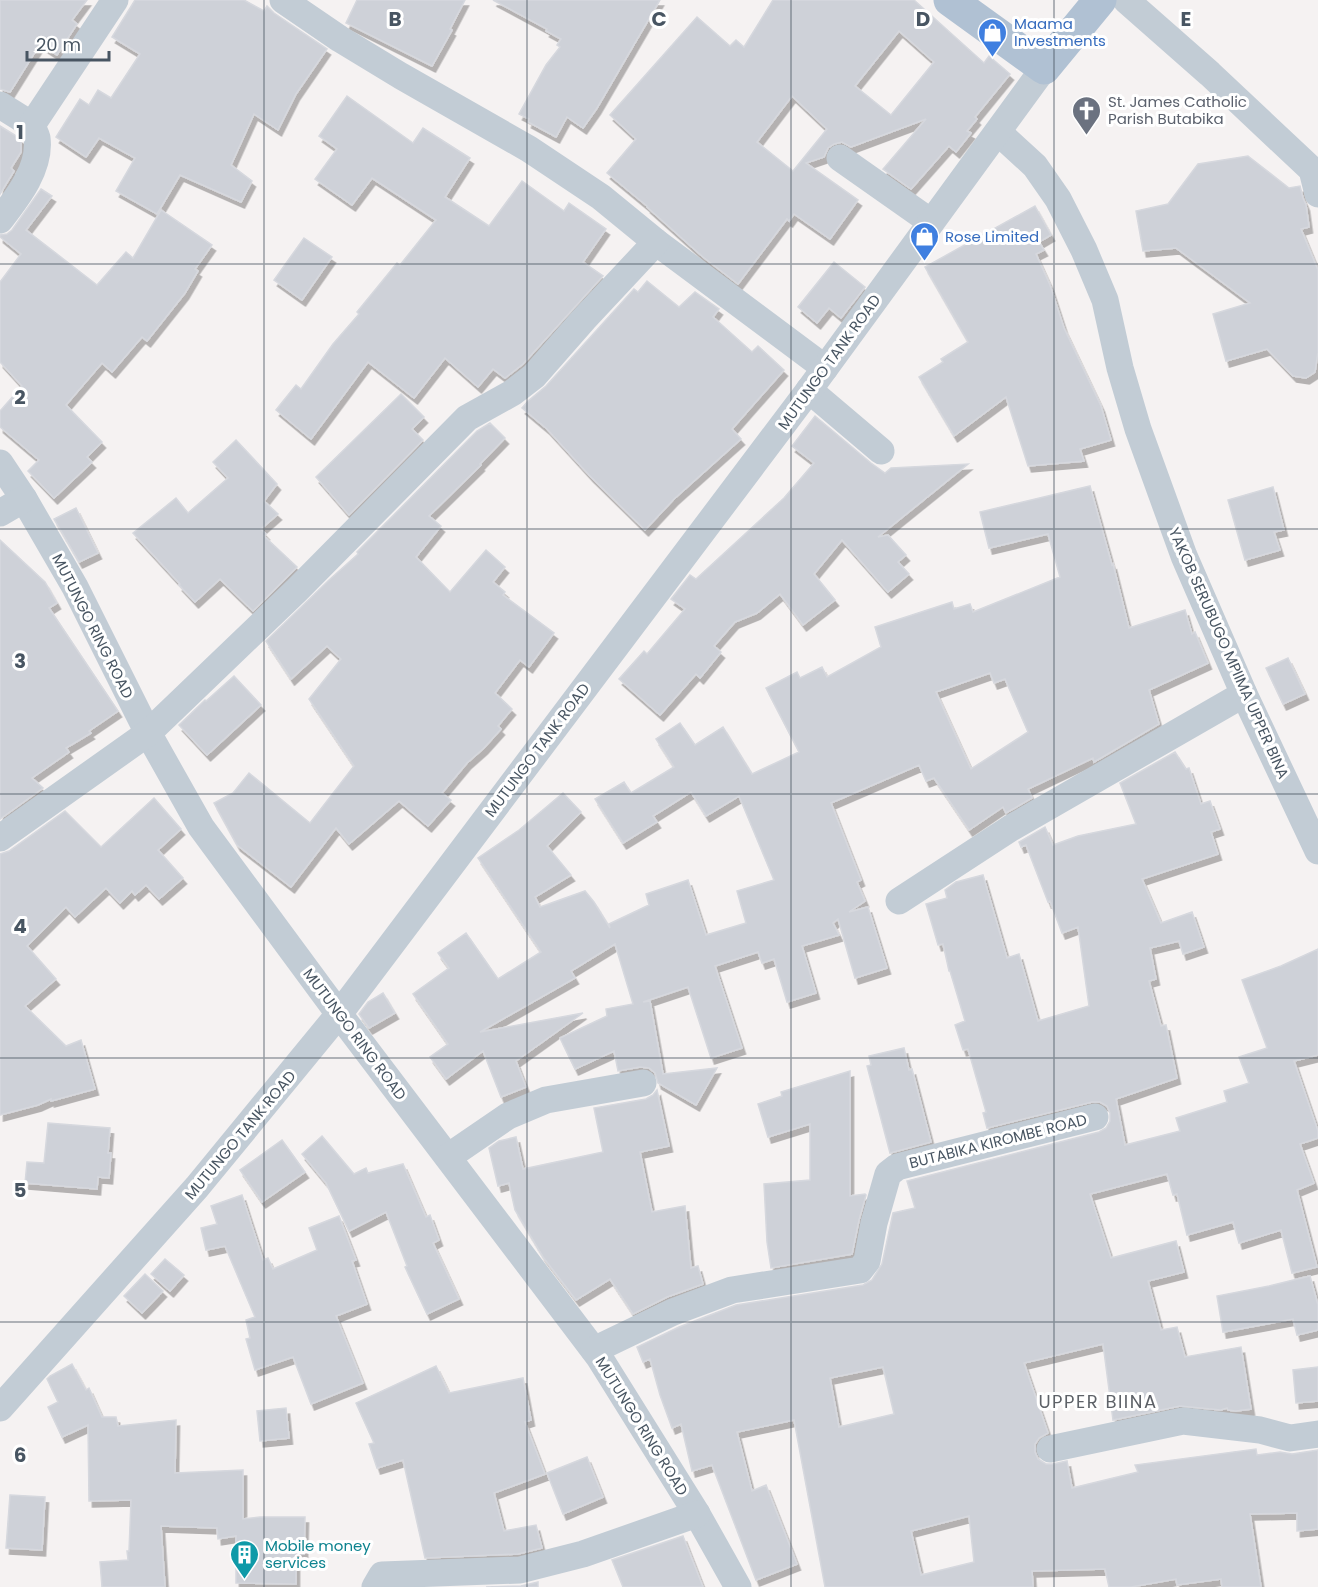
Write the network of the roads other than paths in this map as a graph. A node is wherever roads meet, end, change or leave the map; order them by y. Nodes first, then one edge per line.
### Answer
1 (115, 0) edge
2 (283, 0) edge
3 (950, 0) edge
4 (1100, 0) edge
5 (1126, 0) edge
6 (1044, 68) junction
7 (0, 105) edge
8 (32, 124) junction
9 (998, 132) junction
10 (840, 158) dead end
11 (1318, 194) edge
12 (0, 220) edge
13 (932, 222) junction
14 (656, 242) junction
15 (825, 368) junction
16 (809, 390) junction
17 (881, 451) dead end
18 (0, 463) edge
19 (24, 500) junction
20 (0, 513) edge
21 (1244, 694) junction
22 (148, 733) junction
23 (0, 838) edge
24 (1318, 851) edge
25 (898, 901) dead end
26 (339, 1014) junction
27 (643, 1083) dead end
28 (1095, 1117) dead end
29 (448, 1157) junction
30 (594, 1350) junction
31 (0, 1408) edge
32 (1318, 1434) edge
33 (1050, 1449) dead end
34 (697, 1514) junction
35 (375, 1587) edge
36 (738, 1587) edge

1 - 8 street
2 - 14 street
3 - 6 main road
4 - 6 main road
5 - 11 street
6 - 9 street, MUTUNGO TANK ROAD
7 - 8 street
8 - 12 street
9 - 13 street, MUTUNGO TANK ROAD
9 - 21 street, YAKOB SERUBUGO MPIIMA UPPER BINA
10 - 13 street
13 - 15 street, MUTUNGO TANK ROAD
14 - 15 street
14 - 22 street
15 - 16 street, MUTUNGO TANK ROAD
16 - 17 street
16 - 26 street, MUTUNGO TANK ROAD
18 - 19 street, MUTUNGO RING ROAD
19 - 20 street
19 - 22 street, MUTUNGO RING ROAD
21 - 24 street, YAKOB SERUBUGO MPIIMA UPPER BINA
21 - 25 street
22 - 23 street
22 - 26 street, MUTUNGO RING ROAD
26 - 29 street, MUTUNGO RING ROAD
26 - 31 street, MUTUNGO TANK ROAD
27 - 29 street
28 - 30 street, BUTABIKA KIROMBE ROAD
29 - 30 street, MUTUNGO RING ROAD
30 - 34 street, MUTUNGO RING ROAD
32 - 33 street
34 - 35 street
34 - 36 street, MUTUNGO RING ROAD

